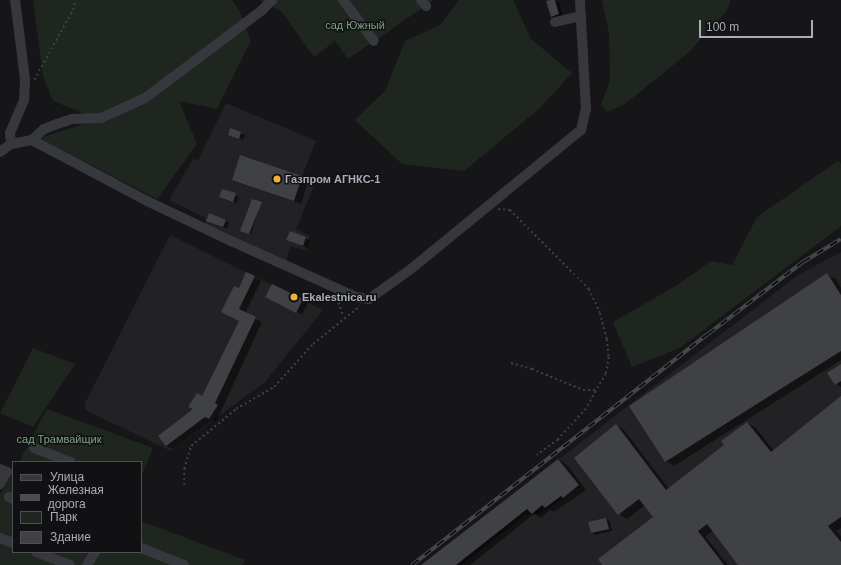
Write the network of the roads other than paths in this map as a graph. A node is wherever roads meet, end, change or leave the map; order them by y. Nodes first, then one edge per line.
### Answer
1 (15, 0) edge
2 (272, 0) edge
3 (343, 0) edge
4 (580, 0) edge
5 (582, 16) junction
6 (555, 22) dead end
7 (374, 41) dead end
8 (32, 140) junction
9 (10, 144) junction
10 (0, 152) edge
11 (34, 448) dead end
12 (67, 461) edge
13 (0, 469) edge
14 (0, 484) edge
15 (0, 538) edge
16 (12, 543) edge
17 (142, 548) edge
18 (39, 553) edge
19 (94, 553) edge
20 (70, 565) edge
21 (87, 565) edge
22 (184, 565) edge

1 - 9 street
2 - 8 street
3 - 7 street
4 - 5 street
5 - 6 street
5 - 8 street
8 - 9 street
9 - 10 street
11 - 12 street
13 - 14 street
15 - 16 street
17 - 22 street
18 - 20 street
19 - 21 street

